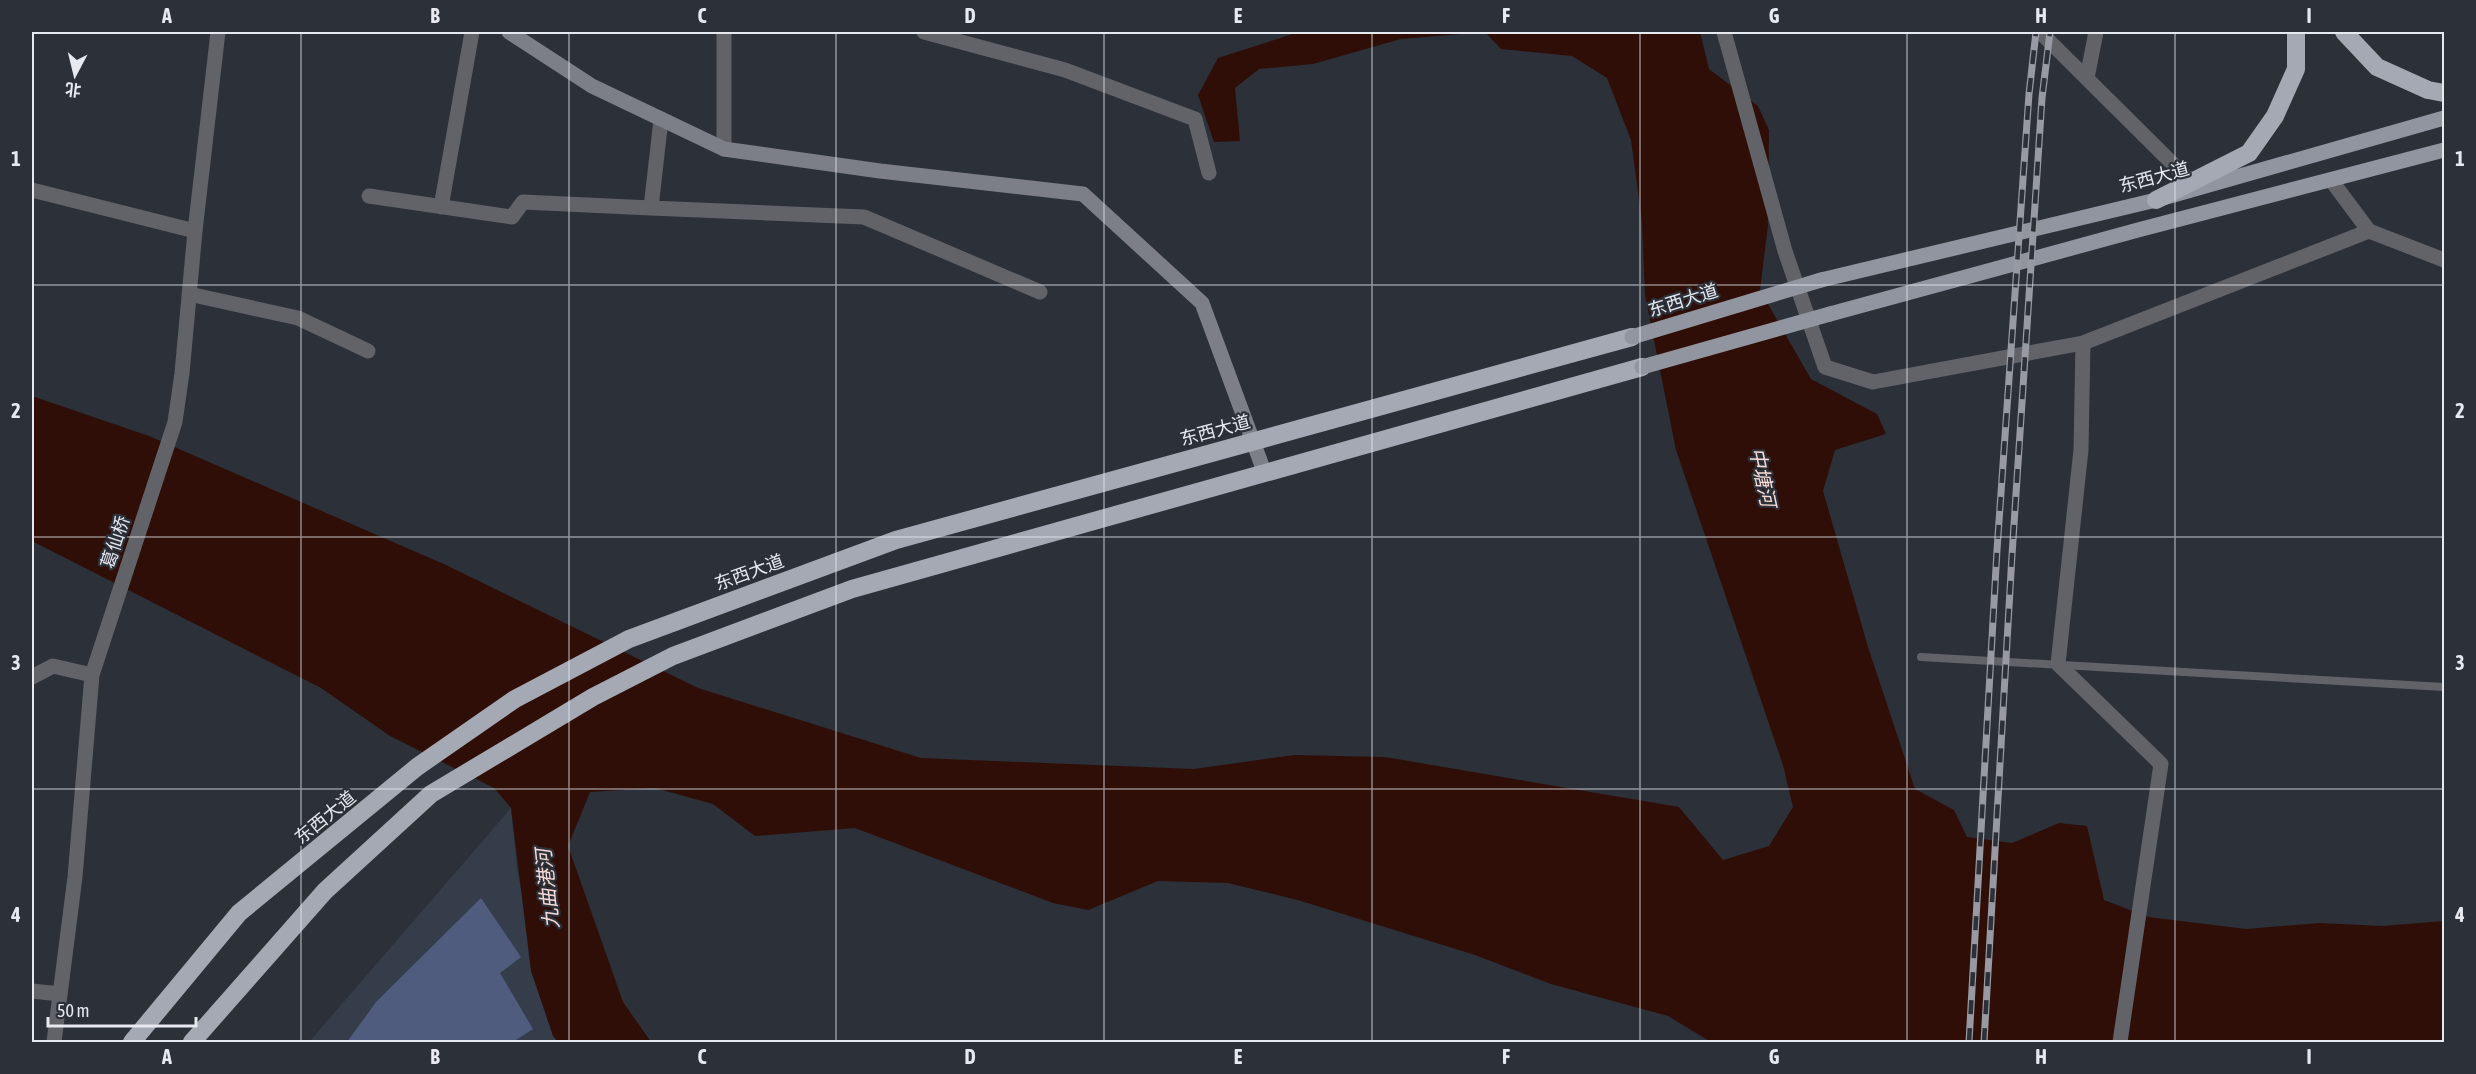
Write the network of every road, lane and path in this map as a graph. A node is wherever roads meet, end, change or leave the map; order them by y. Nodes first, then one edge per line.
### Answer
1 (219, 32) edge
2 (472, 32) edge
3 (509, 32) edge
4 (724, 32) edge
5 (924, 32) edge
6 (1724, 32) edge
7 (2040, 32) edge
8 (2096, 32) edge
9 (2296, 32) edge
10 (2344, 32) edge
11 (2086, 78) junction
12 (2445, 93) edge
13 (2445, 118) edge
14 (661, 119) junction
15 (724, 149) junction
16 (2445, 150) edge
17 (1209, 173) dead end
18 (2331, 180) junction
19 (2190, 182) junction
20 (32, 190) edge
21 (369, 196) dead end
22 (2156, 200) junction
23 (441, 207) junction
24 (651, 208) junction
25 (195, 231) junction
26 (2369, 231) junction
27 (2445, 260) edge
28 (1040, 292) dead end
29 (189, 294) junction
30 (1632, 337) joint
31 (2083, 343) junction
32 (369, 351) dead end
33 (1642, 367) joint
34 (1254, 441) junction
35 (1265, 474) junction
36 (1921, 657) dead end
37 (2058, 664) junction
38 (93, 675) junction
39 (32, 677) edge
40 (2445, 687) edge
41 (32, 991) edge
42 (60, 994) junction
43 (54, 1042) edge
44 (132, 1042) edge
45 (192, 1042) edge
46 (2120, 1042) edge

1 - 25 street, 葛仙桥
2 - 23 street
3 - 14 street
4 - 15 street
5 - 17 street
6 - 31 street
7 - 11 street
8 - 11 street
9 - 19 highway
10 - 12 highway
11 - 19 street
13 - 22 main road, 东西大道
14 - 15 street
14 - 24 street
15 - 34 street
16 - 18 main road
18 - 26 street
18 - 33 main road, bridge
19 - 22 highway
20 - 25 street
21 - 23 street
22 - 30 main road, 东西大道, bridge
23 - 24 street
24 - 28 street
25 - 29 street, 葛仙桥
26 - 27 street
26 - 31 street
29 - 32 street
29 - 38 street, 葛仙桥
30 - 34 highway, 东西大道
31 - 37 street
33 - 35 highway
34 - 35 street
34 - 44 highway, 东西大道
35 - 45 highway
36 - 37 lane
37 - 40 lane
37 - 46 street
38 - 39 street
38 - 42 street, 葛仙桥
41 - 42 street
42 - 43 street, 葛仙桥

